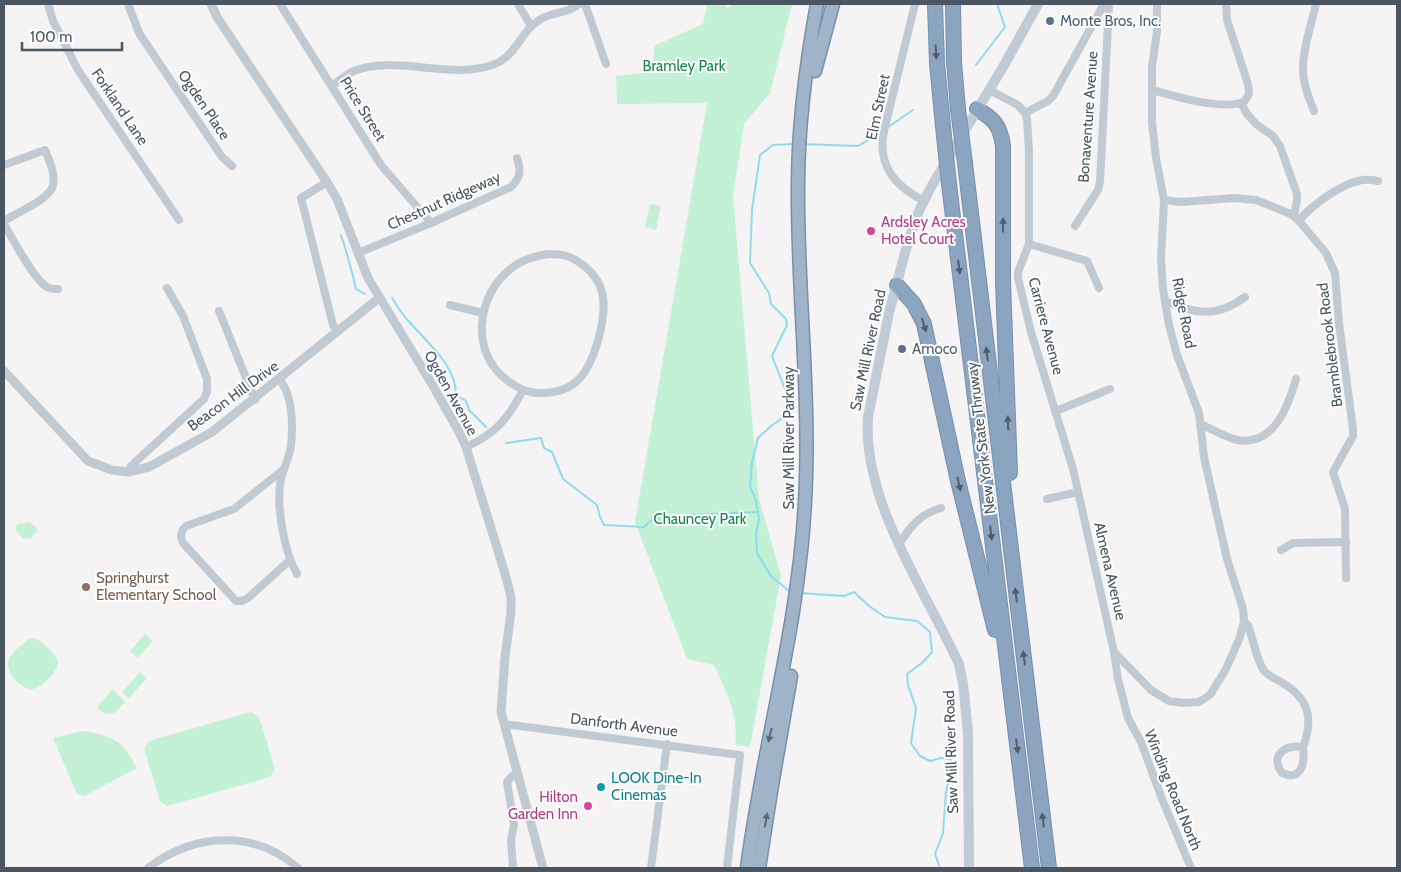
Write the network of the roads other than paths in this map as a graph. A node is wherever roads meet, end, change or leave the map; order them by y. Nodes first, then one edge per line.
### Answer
1 (48, 4) edge
2 (128, 4) edge
3 (211, 4) edge
4 (280, 4) edge
5 (518, 4) edge
6 (579, 4) edge
7 (585, 4) edge
8 (817, 4) edge
9 (826, 4) edge
10 (833, 4) edge
11 (915, 4) edge
12 (935, 4) edge
13 (953, 4) edge
14 (1038, 4) edge
15 (1104, 4) edge
16 (1109, 4) edge
17 (1157, 4) edge
18 (1226, 4) edge
19 (1316, 4) edge
20 (531, 26) junction
21 (606, 64) dead end
22 (815, 71) junction
23 (332, 86) junction
24 (989, 90) junction
25 (1152, 90) junction
26 (1241, 103) junction
27 (977, 109) junction
28 (1314, 111) dead end
29 (1025, 113) junction
30 (804, 133) junction
31 (517, 158) dead end
32 (4, 165) edge
33 (232, 166) dead end
34 (1378, 181) dead end
35 (327, 182) junction
36 (1164, 200) junction
37 (924, 201) junction
38 (1296, 219) junction
39 (179, 220) dead end
40 (4, 222) edge
41 (431, 223) junction
42 (1075, 226) dead end
43 (1029, 244) junction
44 (358, 253) junction
45 (898, 285) junction
46 (167, 288) dead end
47 (1099, 288) dead end
48 (58, 289) dead end
49 (1245, 297) dead end
50 (379, 298) junction
51 (1165, 301) junction
52 (450, 305) dead end
53 (219, 311) dead end
54 (483, 313) junction
55 (338, 331) junction
56 (4, 371) edge
57 (1296, 379) dead end
58 (280, 380) junction
59 (1110, 389) dead end
60 (523, 390) junction
61 (255, 400) junction
62 (1056, 411) junction
63 (1200, 424) junction
64 (1061, 427) joint
65 (466, 447) junction
66 (284, 469) junction
67 (128, 472) junction
68 (1078, 492) junction
69 (1047, 499) dead end
70 (941, 508) dead end
71 (1346, 542) junction
72 (900, 544) junction
73 (1281, 550) dead end
74 (1012, 559) junction
75 (290, 560) junction
76 (297, 574) dead end
77 (1346, 578) dead end
78 (800, 602) junction
79 (1244, 621) junction
80 (1114, 652) junction
81 (1013, 717) junction
82 (1130, 722) joint
83 (504, 724) junction
84 (667, 744) junction
85 (1304, 747) dead end
86 (517, 774) junction
87 (148, 868) edge
88 (298, 868) edge
89 (513, 868) edge
90 (543, 868) edge
91 (650, 868) edge
92 (727, 868) edge
93 (747, 868) edge
94 (759, 868) edge
95 (969, 868) edge
96 (1032, 868) edge
97 (1049, 868) edge
98 (1191, 868) edge

1 - 39 street, Forkland Lane
2 - 33 street, Ogden Place
3 - 35 street, Ogden Avenue
4 - 23 street, Price Street
5 - 20 street
6 - 20 street
7 - 21 street
8 - 30 highway, Saw Mill River Parkway
9 - 22 highway, Saw Mill River Parkway
10 - 22 highway
11 - 37 street, Elm Street
12 -> 81 highway, New York State Thruway, bridge
74 -> 13 highway, New York State Thruway, bridge
14 - 24 main road, Saw Mill River Road
15 - 29 street
16 - 42 street, Bonaventure Avenue
17 - 25 street, Ridge Road
18 - 26 street
19 - 28 street
20 - 23 street
22 - 30 highway, Saw Mill River Parkway
23 - 41 street, Price Street
24 - 27 main road, Saw Mill River Road
24 - 29 street
25 - 26 street
25 - 36 street, Ridge Road
26 - 38 street
27 - 37 main road, Saw Mill River Road
74 -> 27 highway
29 - 43 street, Carriere Avenue
30 - 78 highway, Saw Mill River Parkway
31 - 41 street, Chestnut Ridgeway
32 - 40 street
34 - 38 street
35 - 44 street, Ogden Avenue
35 - 55 street
36 - 38 street
36 - 51 street, Ridge Road
37 - 45 main road, Saw Mill River Road
38 - 71 street, Bramblebrook Road
40 - 48 street
41 - 44 street, Chestnut Ridgeway
43 - 47 street
43 - 62 street, Carriere Avenue
44 - 50 street, Ogden Avenue
45 - 72 main road, Saw Mill River Road
45 -> 81 highway
46 - 67 street
49 - 51 street
50 - 55 street, Beacon Hill Drive
50 - 65 street, Ogden Avenue
51 - 63 street, Ridge Road
52 - 54 street
53 - 61 street
54 - 60 street
54 - 60 street
55 - 58 street, Beacon Hill Drive
56 - 67 street, Beacon Hill Drive
57 - 63 street
58 - 61 street, Beacon Hill Drive
58 - 66 street
59 - 62 street
60 - 65 street
61 - 67 street, Beacon Hill Drive
62 - 64 street, Carriere Avenue
63 - 79 street, Ridge Road
64 - 68 street, Almena Avenue
65 - 83 street, Ogden Avenue
66 - 75 street
66 - 75 street
68 - 69 street
68 - 80 street, Almena Avenue
70 - 72 street
71 - 73 street
71 - 77 street
72 - 95 main road, Saw Mill River Road
97 -> 74 highway, New York State Thruway
75 - 76 street
78 -> 93 highway, Saw Mill River Parkway
94 -> 78 highway, Saw Mill River Parkway
79 - 80 street
79 - 85 street, Ridge Road
80 - 82 street, Almena Avenue
81 -> 96 highway, New York State Thruway
82 - 98 street, Winding Road North
83 - 84 street, Danforth Avenue
83 - 86 street, Ogden Avenue
84 - 91 street
84 - 92 street, Danforth Avenue
86 - 89 street
86 - 90 street, Ogden Avenue
87 - 88 street

